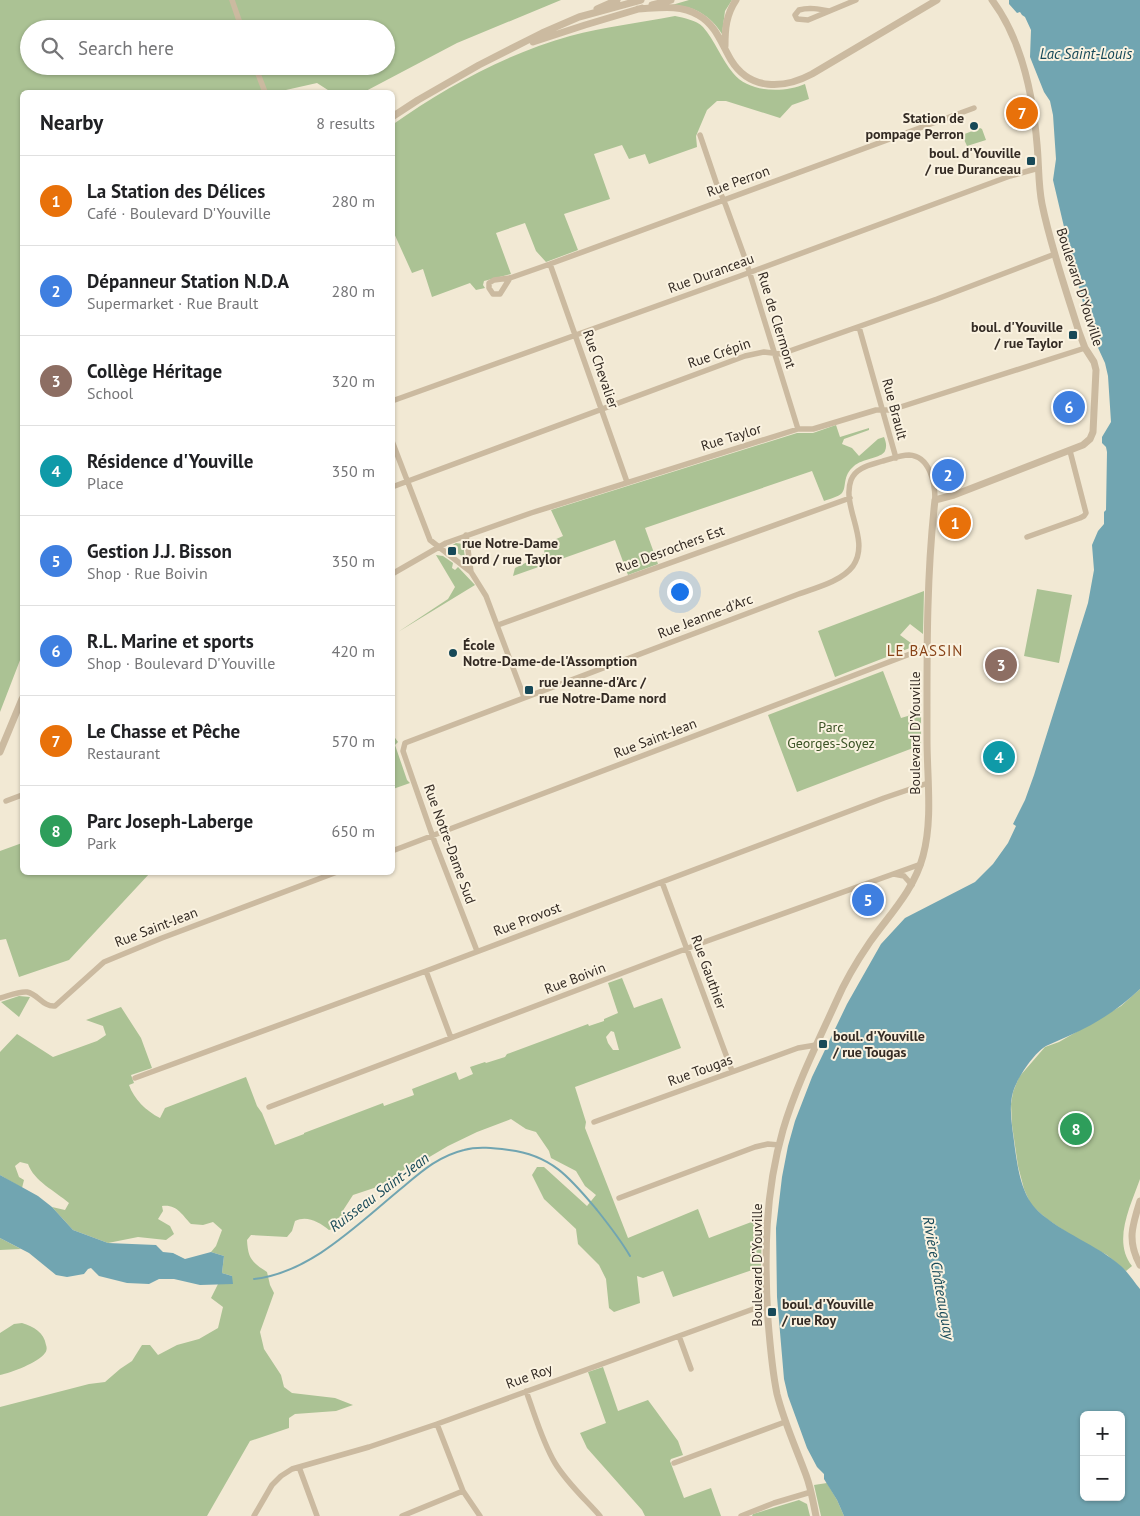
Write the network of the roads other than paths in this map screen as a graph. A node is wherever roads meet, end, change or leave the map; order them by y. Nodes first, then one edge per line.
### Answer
1 (232, 0) edge
2 (617, 0) edge
3 (641, 0) edge
4 (671, 0) edge
5 (736, 0) edge
6 (856, 0) edge
7 (937, 0) edge
8 (992, 0) edge
9 (638, 9) junction
10 (829, 11) junction
11 (579, 17) junction
12 (239, 20) edge
13 (725, 46) junction
14 (516, 48) junction
15 (258, 75) edge
16 (264, 90) edge
17 (974, 108) dead end
18 (395, 115) edge
19 (700, 135) dead end
20 (1039, 168) junction
21 (723, 200) junction
22 (1055, 254) junction
23 (550, 264) junction
24 (749, 272) junction
25 (510, 278) dead end
26 (859, 327) junction
27 (576, 335) junction
28 (1084, 348) junction
29 (774, 353) junction
30 (395, 400) edge
31 (602, 409) junction
32 (883, 411) junction
33 (798, 429) junction
34 (395, 449) edge
35 (1070, 451) junction
36 (896, 458) junction
37 (407, 481) junction
38 (628, 482) junction
39 (395, 486) edge
40 (850, 498) junction
41 (935, 500) junction
42 (466, 535) junction
43 (1027, 537) dead end
44 (439, 547) junction
45 (395, 572) edge
46 (471, 572) junction
47 (498, 625) junction
48 (928, 651) junction
49 (524, 697) junction
50 (20, 704) edge
51 (404, 745) joint
52 (0, 752) edge
53 (928, 783) junction
54 (20, 796) edge
55 (6, 801) dead end
56 (433, 836) junction
57 (395, 850) edge
58 (921, 864) junction
59 (890, 874) junction
60 (329, 875) edge
61 (662, 882) junction
62 (912, 885) junction
63 (687, 949) junction
64 (477, 951) junction
65 (426, 971) junction
66 (0, 998) edge
67 (451, 1038) junction
68 (816, 1045) junction
69 (732, 1071) junction
70 (135, 1078) dead end
71 (269, 1106) dead end
72 (594, 1122) dead end
73 (779, 1145) junction
74 (619, 1198) dead end
75 (1139, 1206) edge
76 (1140, 1266) edge
77 (767, 1308) junction
78 (679, 1336) junction
79 (691, 1369) dead end
80 (526, 1391) junction
81 (785, 1422) junction
82 (436, 1424) junction
83 (674, 1462) dead end
84 (299, 1467) junction
85 (463, 1492) junction
86 (811, 1492) junction
87 (254, 1516) edge
88 (316, 1516) edge
89 (402, 1516) edge
90 (480, 1516) edge
91 (600, 1516) edge
92 (741, 1516) edge
93 (816, 1516) edge

1 - 12 street
2 - 11 street
3 - 11 street
4 - 9 street
5 - 13 street
6 - 10 street
7 - 13 street
8 - 20 street, Boulevard D'Youville
9 - 13 street
9 - 14 street
10 - 10 street
11 - 14 street
14 - 18 street
15 - 16 street
17 - 21 street, Rue Perron
19 - 21 street, Rue de Clermont
20 - 22 street, Boulevard D'Youville
20 - 24 street, Rue Duranceau
21 - 23 street, Rue Perron
21 - 24 street, Rue de Clermont
22 - 26 street, Rue Crépin
22 - 28 street, Boulevard D'Youville
23 - 25 street, Rue Perron
23 - 27 street, Rue Chevalier
24 - 27 street, Rue Duranceau
24 - 29 street, Rue de Clermont
26 - 29 street, Rue Crépin
26 - 32 street, Rue Brault
27 - 30 street, Rue Duranceau
27 - 31 street, Rue Chevalier
28 - 32 street, Rue Taylor
28 - 35 street, Boulevard D'Youville
29 - 31 street, Rue Crépin
29 - 33 street, Rue de Clermont
31 - 37 street, Rue Crépin
31 - 38 street, Rue Chevalier
32 - 33 street, Rue Taylor
32 - 36 street, Rue Brault
33 - 38 street, Rue Taylor
34 - 37 street
35 - 41 street, Boulevard D'Youville
35 - 43 street
36 - 40 street, Rue Jeanne-d'Arc
36 - 41 street, Rue Brault
37 - 39 street, Rue Crépin
37 - 44 street
38 - 42 street, Rue Taylor
40 - 47 street, Rue Desrochers Est
40 - 49 street, Rue Jeanne-d'Arc
41 - 48 street, Boulevard D'Youville
42 - 44 street, Rue Taylor
42 - 46 street
44 - 45 street, Rue Taylor
44 - 46 street
46 - 47 street
47 - 49 street
48 - 53 street, Boulevard D'Youville
48 - 56 street, Rue Saint-Jean
49 - 51 street, Rue Jeanne-d'Arc
50 - 52 street
51 - 56 street, Rue Notre-Dame Sud
53 - 58 street, Boulevard D'Youville
53 - 61 street, Rue Provost
54 - 55 street
56 - 57 street, Rue Saint-Jean
56 - 64 street, Rue Notre-Dame Sud
58 - 59 street, Rue Boivin
58 - 62 street, Boulevard D'Youville
59 - 62 street
59 - 63 street, Rue Boivin
60 - 66 street, Rue Saint-Jean
61 - 63 street, Rue Gauthier
61 - 64 street, Rue Provost
62 - 68 street, Boulevard D'Youville
63 - 67 street, Rue Boivin
63 - 69 street, Rue Gauthier
64 - 65 street, Rue Provost
65 - 67 street
65 - 70 street, Rue Provost
67 - 71 street, Rue Boivin
68 - 69 street, Rue Tougas
68 - 73 street, Boulevard D'Youville
69 - 72 street, Rue Tougas
73 - 74 street
73 - 77 street, Boulevard D'Youville
75 - 76 street
77 - 78 street, Rue Roy
77 - 81 street, Boulevard D'Youville
78 - 79 street
78 - 80 street, Rue Roy
80 - 82 street, Rue Roy
80 - 91 street
81 - 83 street
81 - 86 street, Boulevard D'Youville
82 - 84 street, Rue Roy
82 - 85 street
84 - 87 street, Rue Roy
84 - 88 street
85 - 89 street
85 - 90 street
86 - 92 street
86 - 93 street, Boulevard D'Youville

